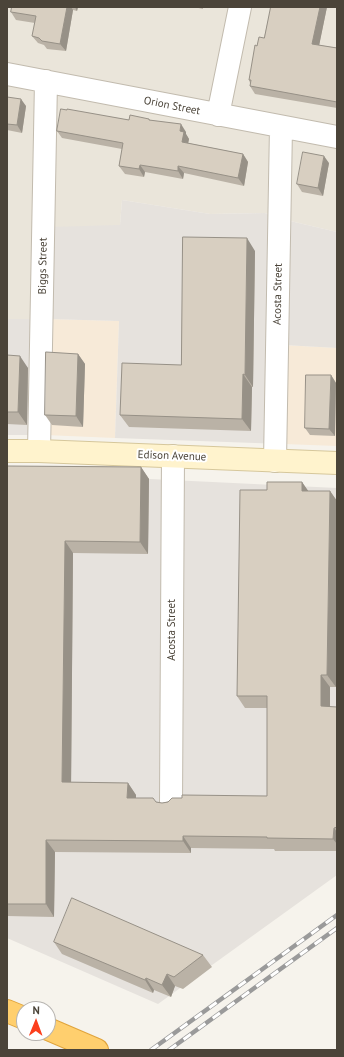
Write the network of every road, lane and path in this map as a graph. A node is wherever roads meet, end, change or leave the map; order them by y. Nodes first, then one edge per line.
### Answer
1 (240, 7) edge
2 (7, 74) edge
3 (46, 81) junction
4 (218, 114) junction
5 (281, 127) junction
6 (337, 137) edge
7 (7, 451) edge
8 (39, 451) junction
9 (173, 456) junction
10 (274, 461) junction
11 (337, 463) edge
12 (171, 802) edge
13 (56, 1032) edge
14 (88, 1046) edge

1 - 4 street
2 - 3 street, Orion Street
3 - 4 street, Orion Street
3 - 8 street, Biggs Street
4 - 5 street, Orion Street
5 - 6 street, Orion Street
5 - 10 street, Acosta Street
7 - 8 main road, Edison Avenue
8 - 9 main road, Edison Avenue
9 - 10 main road, Edison Avenue
9 - 12 street, Acosta Street
10 - 11 main road, Edison Avenue
13 - 14 highway

